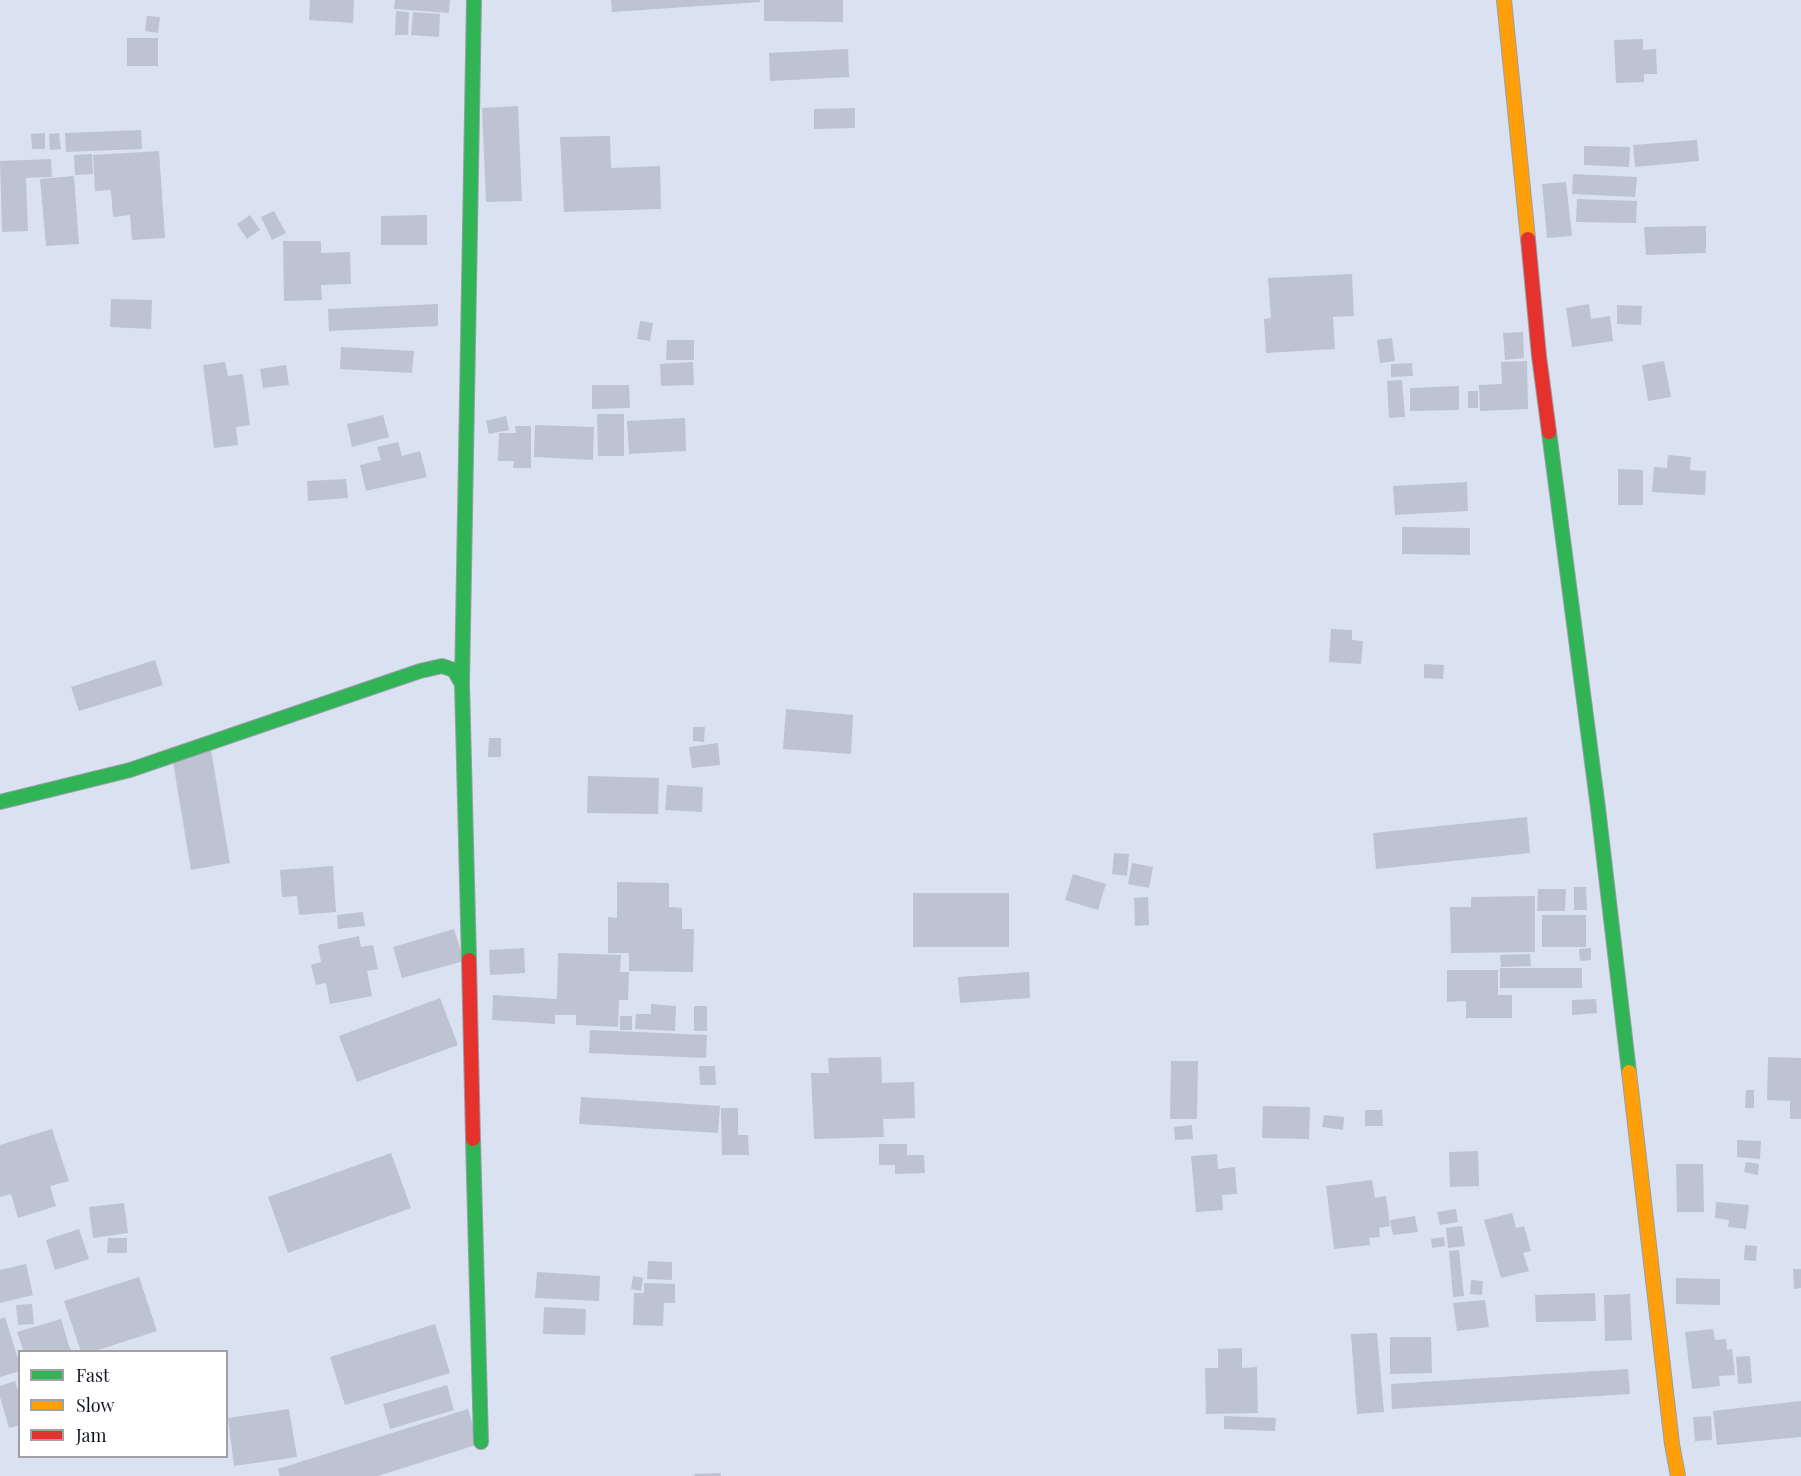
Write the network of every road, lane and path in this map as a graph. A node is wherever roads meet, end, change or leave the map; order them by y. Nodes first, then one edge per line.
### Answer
1 (474, 0) edge
2 (1504, 0) edge
3 (462, 684) junction
4 (0, 802) edge
5 (481, 1442) dead end
6 (1678, 1476) edge

1 - 3 street
2 - 6 street
3 - 4 street
3 - 5 street

